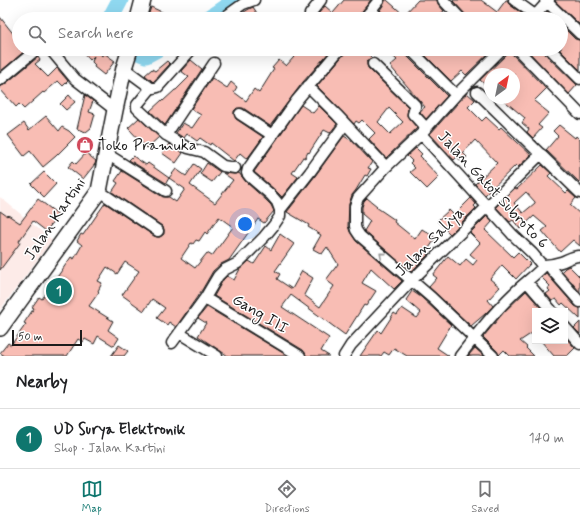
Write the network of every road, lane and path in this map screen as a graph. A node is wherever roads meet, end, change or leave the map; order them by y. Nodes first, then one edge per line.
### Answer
1 (143, 0) edge
2 (254, 0) edge
3 (321, 0) edge
4 (379, 0) edge
5 (443, 0) edge
6 (514, 0) edge
7 (547, 1) edge
8 (371, 10) edge
9 (140, 12) edge
10 (232, 12) edge
11 (312, 12) edge
12 (454, 12) edge
13 (528, 12) edge
14 (538, 12) edge
15 (558, 12) edge
16 (568, 22) edge
17 (580, 34) edge
18 (29, 56) edge
19 (56, 56) edge
20 (186, 56) edge
21 (334, 56) edge
22 (417, 56) edge
23 (492, 56) edge
24 (524, 56) edge
25 (557, 56) edge
26 (127, 60) edge
27 (214, 63) dead end
28 (373, 64) dead end
29 (0, 80) edge
30 (580, 80) edge
31 (308, 86) junction
32 (151, 88) junction
33 (477, 92) dead end
34 (456, 96) junction
35 (115, 110) junction
36 (240, 114) dead end
37 (580, 114) edge
38 (345, 124) junction
39 (424, 132) junction
40 (166, 135) junction
41 (272, 135) junction
42 (107, 154) junction
43 (541, 154) junction
44 (386, 167) junction
45 (235, 168) dead end
46 (99, 191) junction
47 (166, 191) dead end
48 (580, 193) edge
49 (488, 206) junction
50 (280, 210) junction
51 (158, 231) dead end
52 (580, 256) edge
53 (546, 265) junction
54 (412, 281) junction
55 (527, 282) junction
56 (205, 298) junction
57 (580, 302) edge
58 (549, 308) edge
59 (0, 328) edge
60 (568, 330) edge
61 (179, 333) junction
62 (474, 338) junction
63 (172, 343) dead end
64 (580, 344) edge
65 (217, 356) edge
66 (300, 356) edge
67 (344, 356) edge
68 (460, 356) edge
69 (493, 356) edge

1 - 9 main road
2 - 10 street
3 - 11 street
4 - 8 street
5 - 12 street
6 - 13 street
7 - 14 street
7 - 15 street
16 - 17 street
18 - 29 street
19 - 35 street
20 - 32 street
21 - 31 street
22 - 34 street
23 - 34 street, Jalan Gatot Subroto 6
24 - 37 street
25 - 30 street
26 - 32 street
26 - 35 main road, Jalan Kartini
27 - 40 street
28 - 39 street
31 - 38 street
31 - 41 street
32 - 40 street
33 - 43 street
34 - 39 street, Jalan Gatot Subroto 6
35 - 42 main road, Jalan Kartini
36 - 41 street
38 - 44 street
38 - 50 street
39 - 44 street, Jalan Gatot Subroto 6
39 - 49 street, Jalan Gatot Subroto 6
40 - 45 street
41 - 50 street
42 - 46 main road, Jalan Kartini
42 - 47 street
43 - 48 street
43 - 49 street, Jalan Saliya
54 -> 44 street, Jalan Gatot Subroto 6
46 - 51 street
46 - 59 main road, Jalan Kartini
49 - 53 street, Jalan Gatot Subroto 6
49 - 54 street, Jalan Saliya
50 - 56 street
52 - 53 street
53 - 55 street
53 - 57 street, Jalan Gatot Subroto 6
54 - 62 street
54 - 67 street, Jalan Saliya
55 - 58 street
55 - 62 street
56 - 61 street
56 - 66 street, Gang III
60 - 64 street
61 - 63 street
61 - 65 street
62 - 68 street
62 - 69 street

